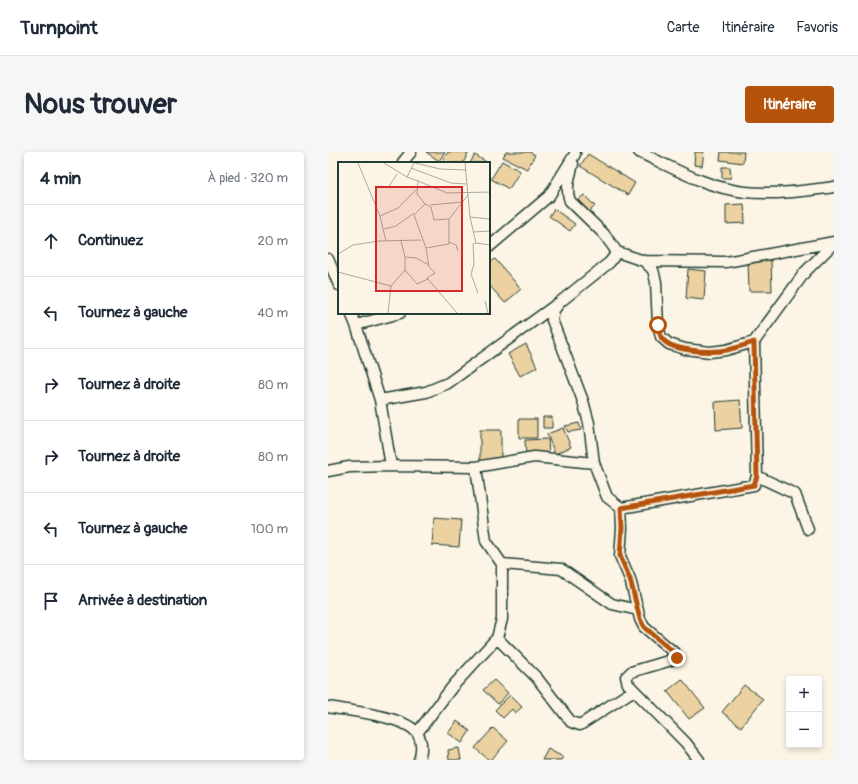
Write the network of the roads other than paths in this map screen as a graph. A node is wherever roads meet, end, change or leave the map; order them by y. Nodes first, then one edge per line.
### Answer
1 (411, 152) edge
2 (639, 152) edge
3 (576, 153) edge
4 (403, 162) dead end
5 (834, 188) edge
6 (834, 243) edge
7 (490, 246) edge
8 (618, 252) junction
9 (328, 260) edge
10 (644, 261) junction
11 (338, 283) edge
12 (560, 302) junction
13 (351, 314) edge
14 (396, 314) edge
15 (356, 325) junction
16 (754, 342) junction
17 (380, 400) junction
18 (594, 463) junction
19 (391, 466) junction
20 (476, 467) junction
21 (328, 471) edge
22 (757, 476) junction
23 (621, 508) junction
24 (808, 529) dead end
25 (502, 564) junction
26 (638, 610) junction
27 (497, 638) junction
28 (634, 690) junction
29 (328, 707) edge
30 (417, 733) junction
31 (419, 760) edge
32 (699, 760) edge

1 - 4 street
2 - 5 street
3 - 7 street
3 - 8 street
6 - 10 street
6 - 16 street
8 - 10 street
8 - 12 street
9 - 11 street
10 - 16 street
12 - 17 street
12 - 18 street
13 - 15 street
14 - 15 street
15 - 17 street
16 - 22 street
17 - 19 street
18 - 20 street
18 - 23 street
19 - 20 street
19 - 21 street
20 - 25 street
22 - 23 street
22 - 24 street
23 - 26 street
25 - 26 street
25 - 27 street
26 - 28 street
27 - 28 street
27 - 30 street
28 - 32 street
29 - 30 street
30 - 31 street

